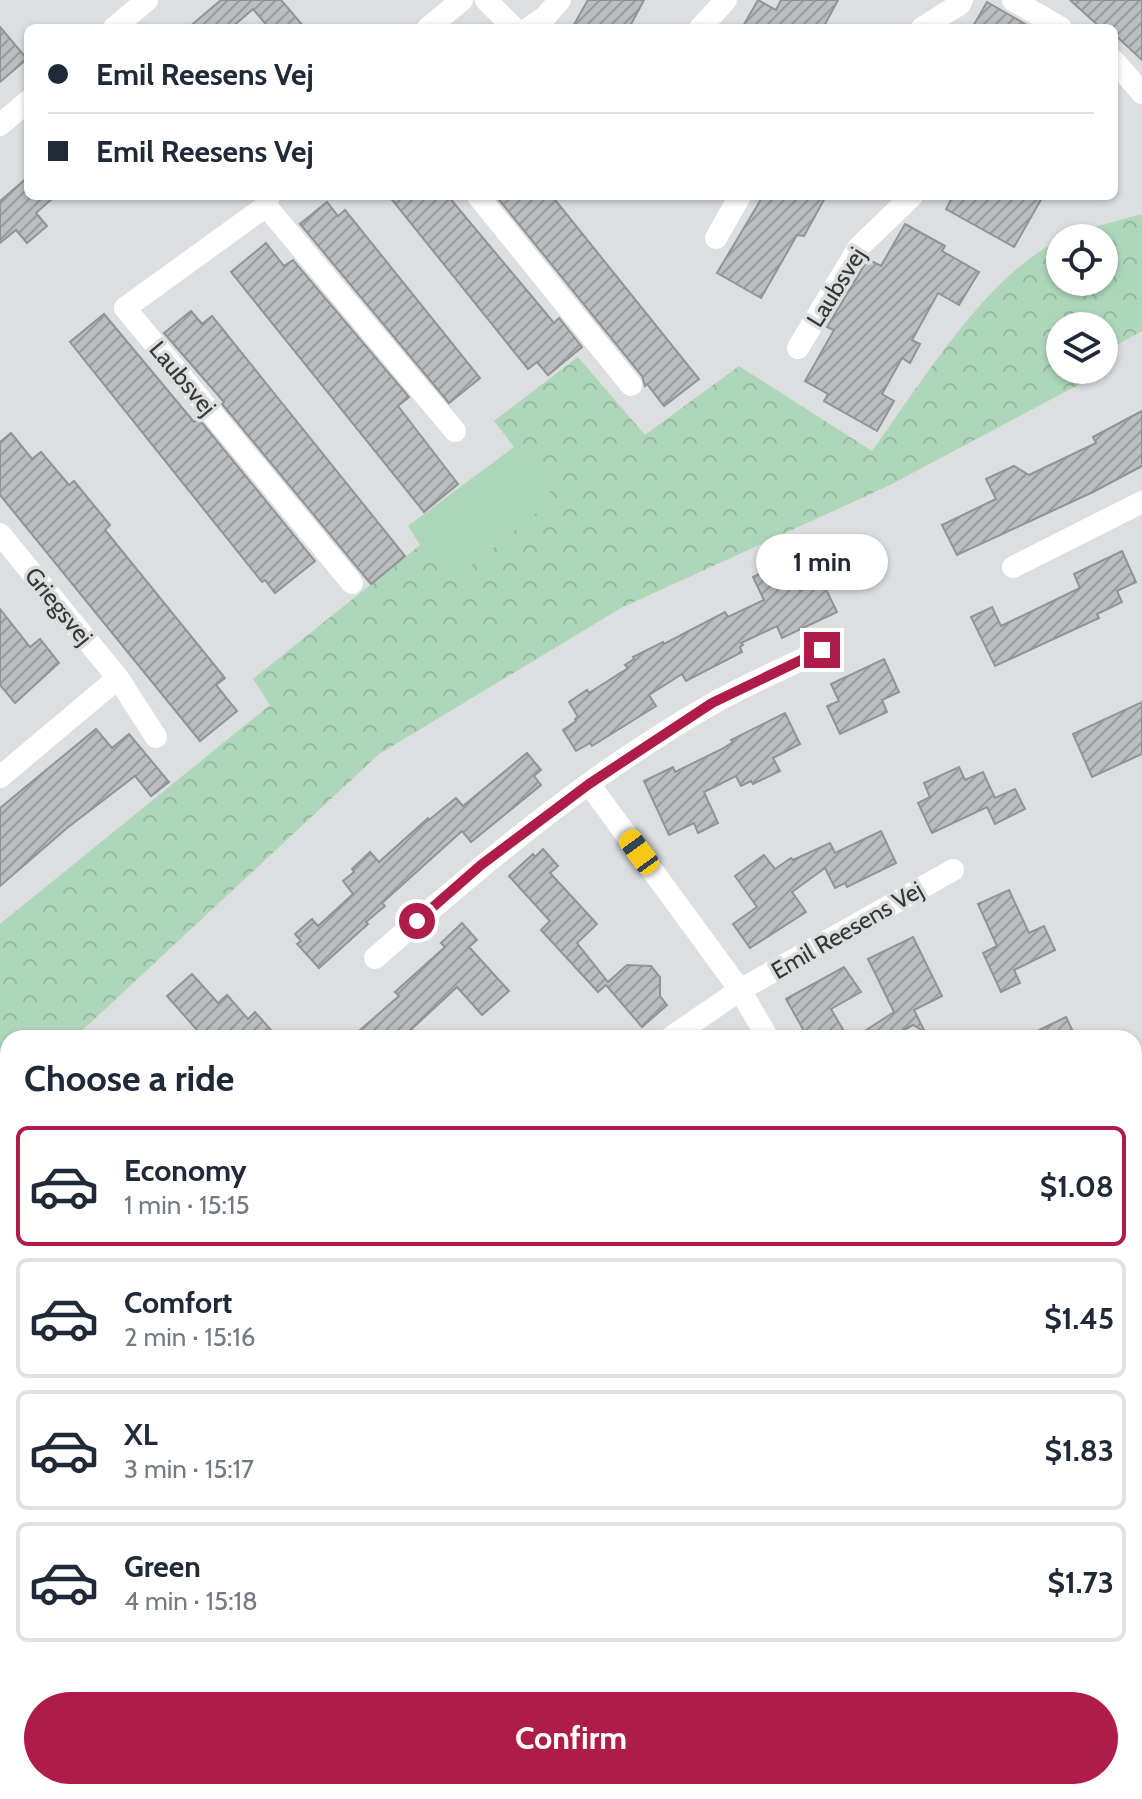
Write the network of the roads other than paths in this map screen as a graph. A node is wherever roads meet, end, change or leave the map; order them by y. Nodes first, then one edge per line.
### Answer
1 (147, 0) edge
2 (462, 0) edge
3 (486, 0) edge
4 (560, 0) edge
5 (726, 0) edge
6 (962, 0) edge
7 (1013, 0) edge
8 (119, 24) edge
9 (433, 24) edge
10 (510, 24) edge
11 (535, 24) edge
12 (704, 24) edge
13 (928, 24) edge
14 (1054, 24) edge
15 (1118, 66) edge
16 (1142, 93) edge
17 (24, 104) edge
18 (0, 125) edge
19 (481, 200) edge
20 (738, 200) edge
21 (908, 200) edge
22 (267, 201) edge
23 (716, 238) dead end
24 (798, 348) dead end
25 (631, 385) dead end
26 (455, 431) dead end
27 (1142, 502) edge
28 (0, 534) edge
29 (1013, 567) dead end
30 (352, 583) dead end
31 (822, 650) dead end
32 (118, 678) junction
33 (156, 737) dead end
34 (0, 777) edge
35 (589, 784) junction
36 (953, 870) dead end
37 (375, 958) dead end
38 (740, 990) junction
39 (682, 1030) edge
40 (763, 1030) edge

1 - 8 street
2 - 9 street
3 - 10 street
4 - 11 street
5 - 12 street
6 - 13 street
7 - 14 street
15 - 16 street
17 - 18 street
19 - 25 street
20 - 23 street
21 - 24 street, Laubsvej
22 - 26 street, Laubsvej
22 - 30 street, Laubsvej
27 - 29 street
28 - 32 street, Griegsvej
31 - 35 street
32 - 33 street, Griegsvej
32 - 34 street
35 - 37 street
35 - 38 street
36 - 38 street, Emil Reesens Vej
38 - 39 street, Emil Reesens Vej
38 - 40 street

